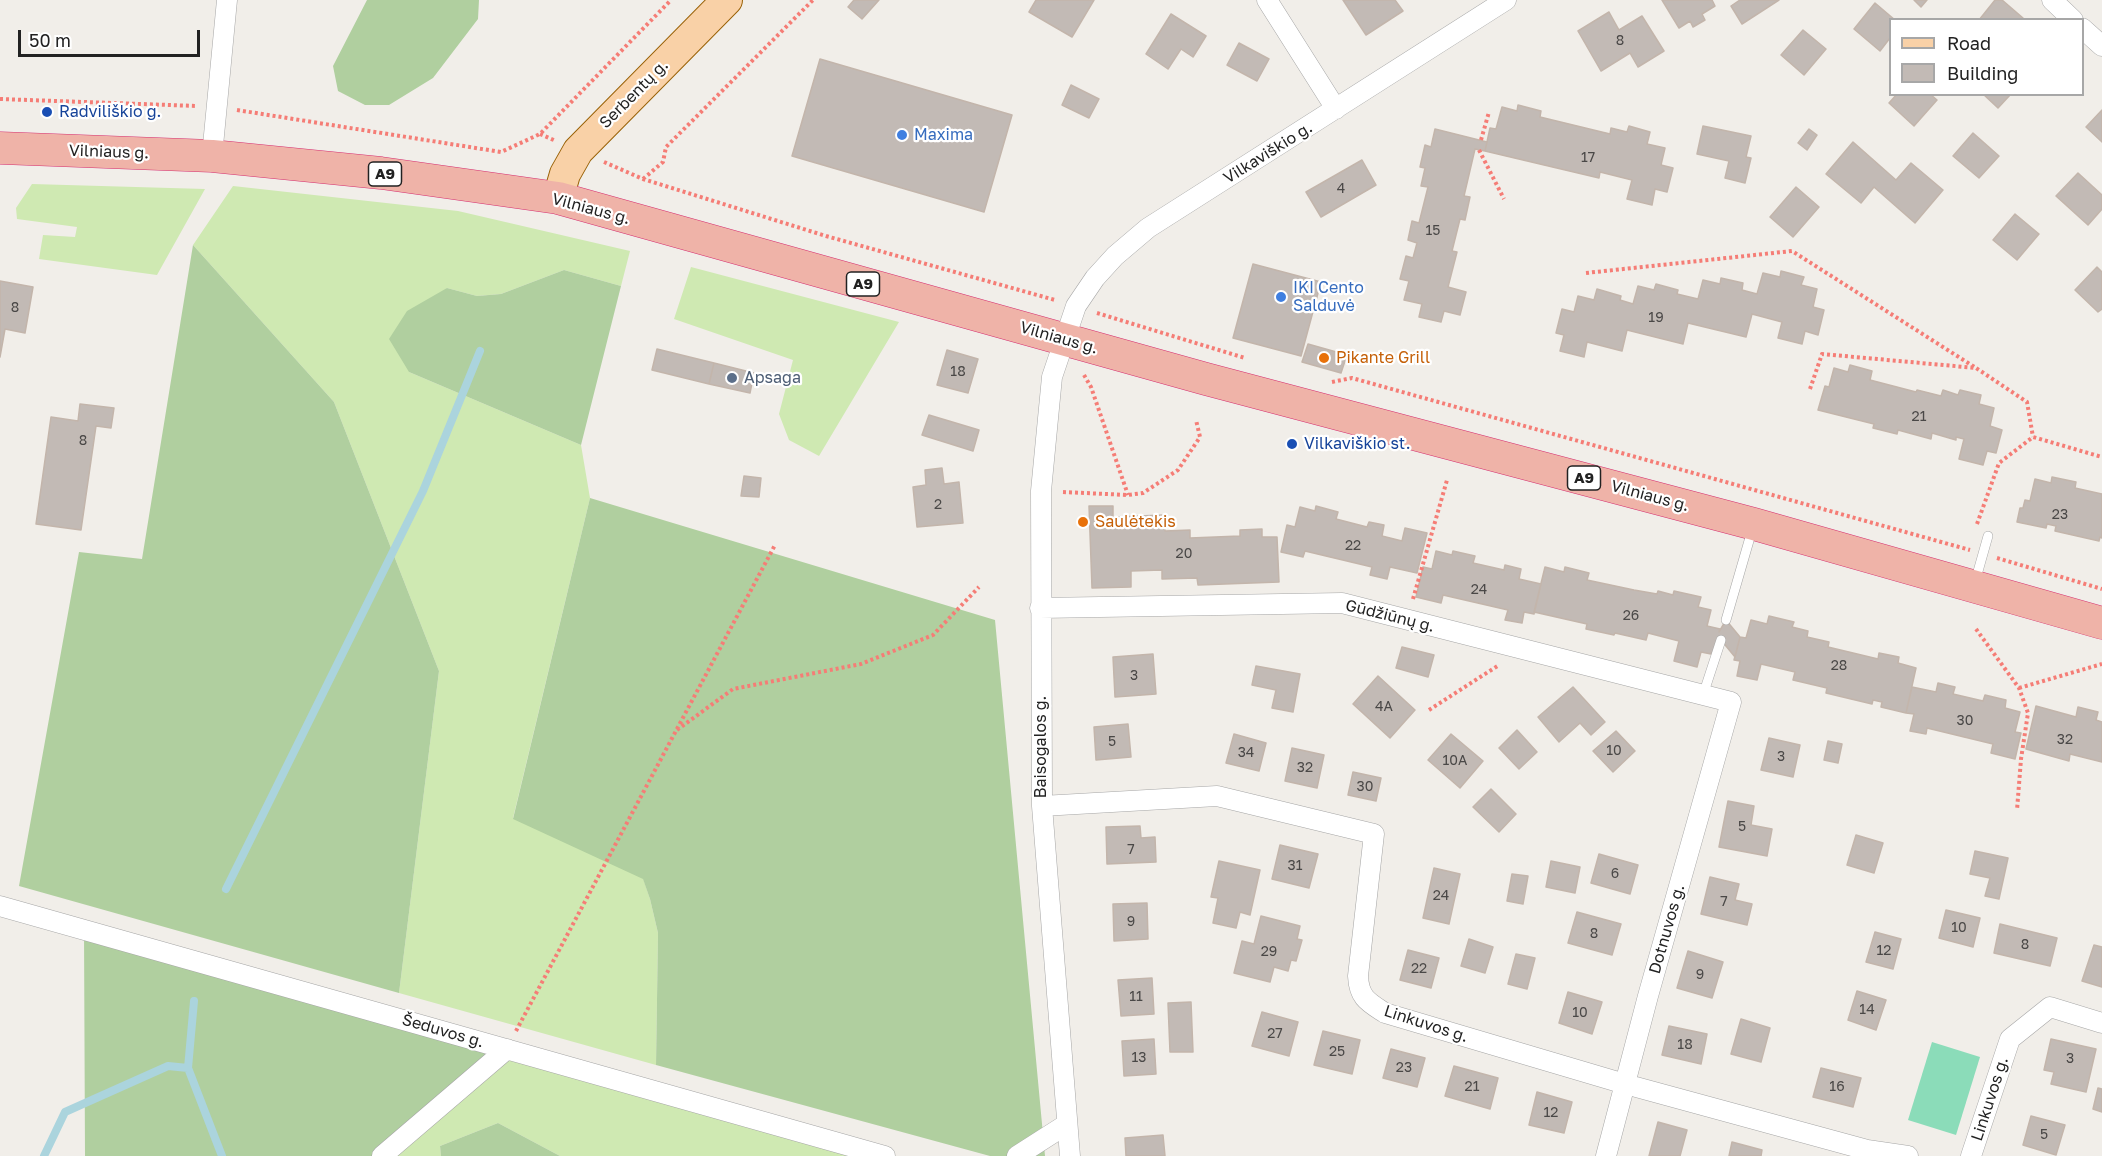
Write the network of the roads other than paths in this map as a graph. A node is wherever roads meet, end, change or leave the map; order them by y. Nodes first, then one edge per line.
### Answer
1 (227, 0) edge
2 (727, 0) edge
3 (1267, 0) edge
4 (1506, 0) edge
5 (2052, 0) edge
6 (2071, 18) edge
7 (2084, 30) edge
8 (2102, 46) edge
9 (1336, 110) junction
10 (0, 148) edge
11 (212, 156) junction
12 (558, 198) junction
13 (1063, 339) junction
14 (1754, 524) junction
15 (1988, 536) dead end
16 (1973, 587) junction
17 (1040, 608) junction
18 (1726, 620) dead end
19 (2102, 623) edge
20 (1721, 640) dead end
21 (1703, 695) junction
22 (1731, 702) joint
23 (1042, 806) junction
24 (0, 906) edge
25 (2102, 1023) edge
26 (507, 1049) junction
27 (1626, 1084) junction
28 (1067, 1124) junction
29 (382, 1156) edge
30 (885, 1156) edge
31 (1017, 1156) edge
32 (1070, 1156) edge
33 (1606, 1156) edge
34 (1908, 1156) edge
35 (1971, 1156) edge

1 - 11 street
2 - 12 main road, Serbentų g.
3 - 9 street
4 - 9 street, Vilkaviškio g.
5 - 6 street
7 - 8 street
9 - 13 street, Vilkaviškio g.
10 - 11 highway, Vilniaus g. / A9
11 - 12 highway, Vilniaus g. / A9
12 - 13 highway, Vilniaus g. / A9
13 - 14 highway, Vilniaus g. / A9
13 - 17 street, Baisogalos g.
14 - 16 highway, Vilniaus g. / A9
14 - 18 lane
15 - 16 lane
16 - 19 highway, Vilniaus g. / A9
17 - 21 street, Gūdžiūnų g.
17 - 23 street, Baisogalos g.
20 - 21 lane
21 - 22 street, Gūdžiūnų g.
22 - 27 street, Dotnuvos g.
23 - 27 street, Linkuvos g.
23 - 28 street, Baisogalos g.
24 - 26 street, Šeduvos g.
25 - 35 street, Linkuvos g.
26 - 29 street
26 - 30 street, Šeduvos g.
27 - 33 street, Dotnuvos g.
27 - 34 street, Linkuvos g.
28 - 31 street
28 - 32 street, Baisogalos g.

